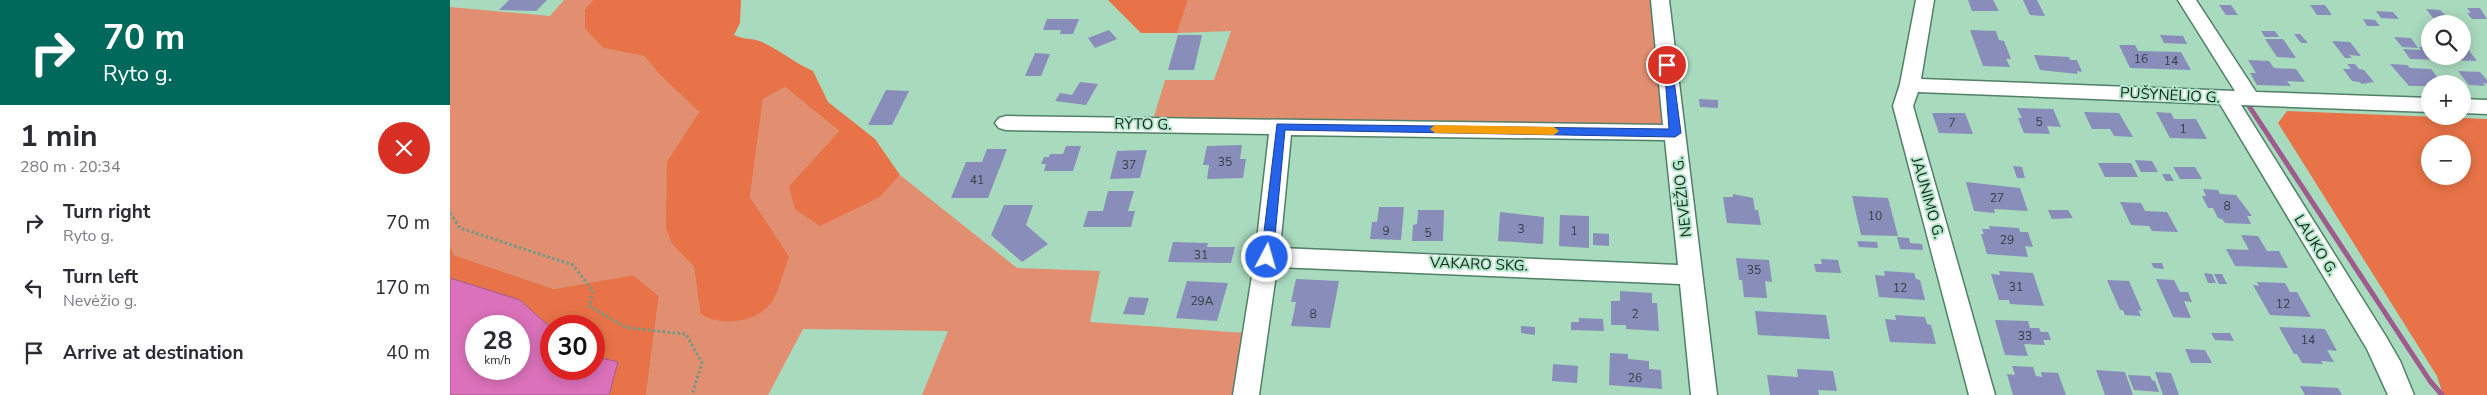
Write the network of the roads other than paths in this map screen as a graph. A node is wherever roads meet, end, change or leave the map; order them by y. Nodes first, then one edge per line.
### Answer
1 (1660, 0) edge
2 (1925, 0) edge
3 (2187, 0) edge
4 (1910, 84) junction
5 (2226, 98) junction
6 (2250, 98) junction
7 (2421, 104) edge
8 (2471, 106) edge
9 (2487, 107) edge
10 (1006, 123) dead end
11 (1280, 126) junction
12 (1675, 133) junction
13 (1267, 257) junction
14 (1691, 275) junction
15 (1246, 395) edge
16 (1704, 395) edge
17 (1982, 395) edge
18 (2401, 395) edge

1 - 12 street, NEVĖŽIO G.
2 - 4 street, JAUNIMO G.
3 - 6 street
4 - 5 street, PUŠYNĖLIO G.
4 - 17 street, JAUNIMO G.
5 - 6 street, PUŠYNĖLIO G.
5 - 18 street, LAUKO G.
6 - 7 street, PUŠYNĖLIO G.
8 - 9 street
10 - 11 street, RYTO G.
11 - 12 street, RYTO G.
11 - 13 street
12 - 14 street, NEVĖŽIO G.
13 - 14 street, VAKARO SKG.
13 - 15 street
14 - 16 street, NEVĖŽIO G.

